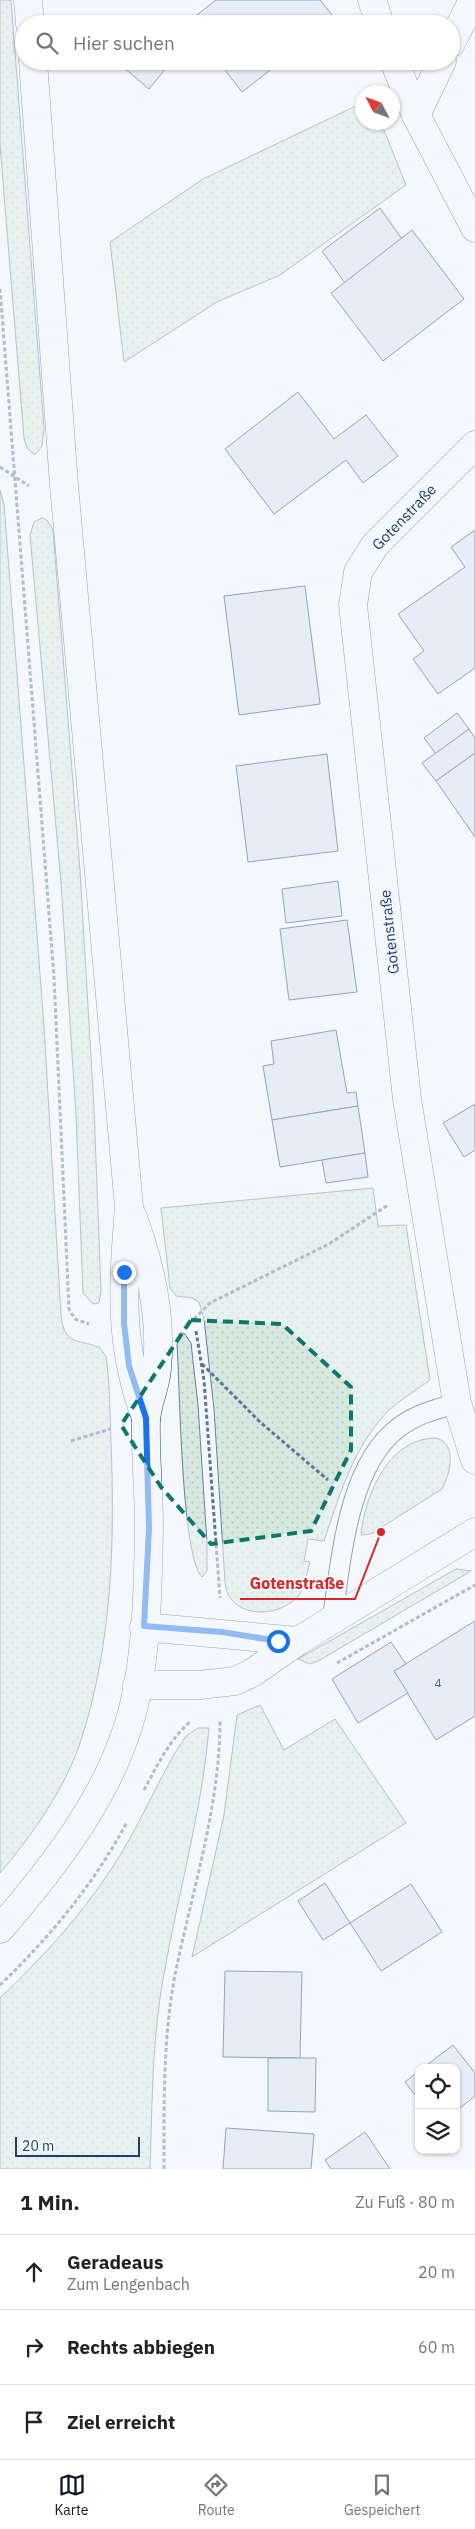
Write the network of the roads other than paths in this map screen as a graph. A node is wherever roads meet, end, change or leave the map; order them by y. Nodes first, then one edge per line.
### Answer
1 (28, 0) edge
2 (372, 0) edge
3 (473, 0) edge
4 (29, 15) edge
5 (377, 15) edge
6 (460, 25) edge
7 (33, 70) edge
8 (398, 70) edge
9 (438, 70) edge
10 (416, 114) junction
11 (475, 228) edge
12 (475, 445) edge
13 (457, 1402) junction
14 (475, 1460) edge
15 (475, 1532) edge
16 (332, 1621) junction
17 (144, 1626) junction
18 (298, 1641) junction
19 (138, 1685) junction
20 (0, 1929) edge

1 - 4 street
2 - 5 street
3 - 6 street
7 - 17 street
8 - 10 street
9 - 10 street
10 - 11 street
12 - 13 street, Gotenstraße
13 - 14 street, Gotenstraße
13 - 16 lane
15 - 16 street
16 - 18 street
17 - 18 street
17 - 19 street
18 - 19 street
19 - 20 street

